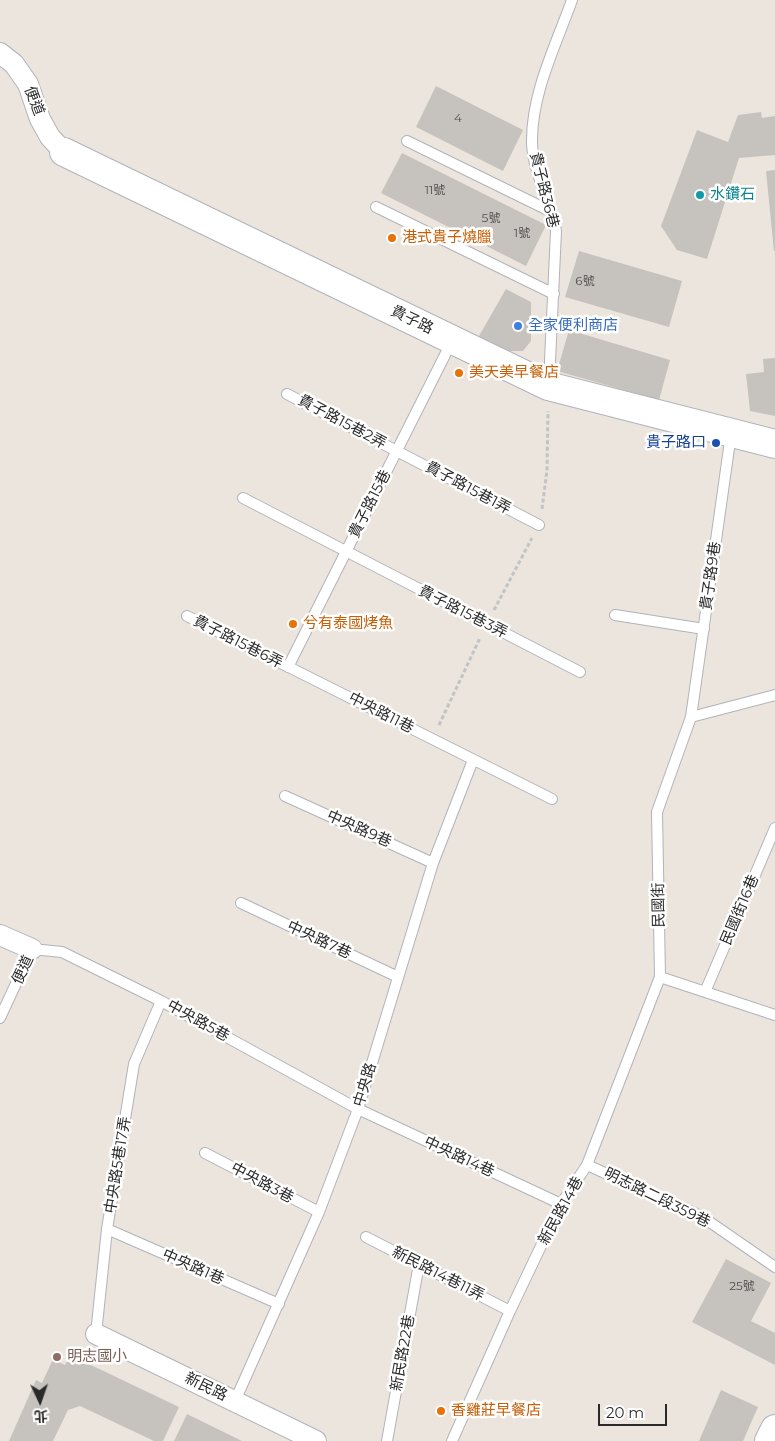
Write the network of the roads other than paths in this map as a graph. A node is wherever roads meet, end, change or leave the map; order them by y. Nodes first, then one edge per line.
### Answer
1 (572, 0) edge
2 (0, 53) edge
3 (407, 141) dead end
4 (64, 152) joint
5 (376, 207) dead end
6 (552, 212) junction
7 (554, 294) junction
8 (452, 340) junction
9 (548, 386) junction
10 (287, 394) dead end
11 (731, 434) junction
12 (775, 444) edge
13 (397, 451) junction
14 (243, 498) dead end
15 (539, 525) road end
16 (346, 552) junction
17 (615, 615) dead end
18 (187, 616) dead end
19 (704, 629) junction
20 (288, 667) junction
21 (580, 672) dead end
22 (775, 695) edge
23 (691, 718) junction
24 (473, 760) junction
25 (285, 796) dead end
26 (552, 799) dead end
27 (775, 828) edge
28 (433, 863) junction
29 (241, 903) dead end
30 (0, 935) edge
31 (32, 949) junction
32 (398, 977) junction
33 (660, 977) junction
34 (705, 992) junction
35 (160, 1000) junction
36 (775, 1015) edge
37 (0, 1018) edge
38 (358, 1109) junction
39 (205, 1153) dead end
40 (588, 1165) junction
41 (561, 1204) junction
42 (319, 1212) junction
43 (107, 1229) junction
44 (366, 1237) dead end
45 (419, 1264) junction
46 (775, 1268) edge
47 (279, 1304) junction
48 (510, 1310) junction
49 (96, 1334) joint
50 (234, 1401) junction
51 (775, 1429) edge
52 (316, 1441) edge
53 (387, 1441) edge
54 (452, 1441) edge
55 (769, 1441) edge

1 - 6 lane, 貴子路36巷
2 - 4 street, 便道
3 - 6 lane
4 - 8 street, 貴子路
5 - 7 lane
6 - 7 lane, 貴子路36巷
7 - 9 lane, 貴子路36巷
8 - 9 street, 貴子路
8 - 13 lane, 貴子路15巷
9 - 11 street, 貴子路
10 - 13 lane, 貴子路15巷2弄
11 - 12 street, 貴子路
11 - 19 lane, 貴子路9巷
13 - 15 lane, 貴子路15巷1弄
13 - 16 lane, 貴子路15巷
14 - 16 lane, 貴子路15巷3弄
16 - 20 lane, 貴子路15巷
16 - 21 lane, 貴子路15巷3弄
17 - 19 lane
18 - 20 lane, 貴子路15巷6弄
19 - 23 lane, 貴子路9巷
20 - 24 lane, 中央路11巷
22 - 23 lane
23 - 33 lane, 民國街
24 - 26 lane, 中央路11巷
24 - 28 lane, 中央路
25 - 28 lane, 中央路9巷
27 - 34 lane, 民國街16巷
28 - 32 lane, 中央路
29 - 32 lane, 中央路7巷
30 - 31 street
31 - 35 lane, 中央路5巷
31 - 37 lane, 便道
32 - 38 lane, 中央路
33 - 34 lane
33 - 40 lane, 新民路14巷
34 - 36 lane
35 - 38 lane, 中央路5巷
35 - 43 lane, 中央路5巷17弄
38 - 41 lane, 中央路14巷
38 - 42 lane, 中央路
39 - 42 lane, 中央路3巷
40 - 41 lane, 新民路14巷
40 - 46 lane, 明志路二段359巷
41 - 48 lane, 新民路14巷
42 - 47 lane, 中央路
43 - 47 lane, 中央路1巷
43 - 49 lane, 中央路5巷17弄
44 - 45 lane, 新民路14巷11弄
45 - 48 lane, 新民路14巷11弄
45 - 53 lane, 新民路22巷
47 - 50 lane, 中央路
48 - 54 lane, 新民路14巷
49 - 50 street, 新民路
50 - 52 street, 新民路
51 - 55 street

